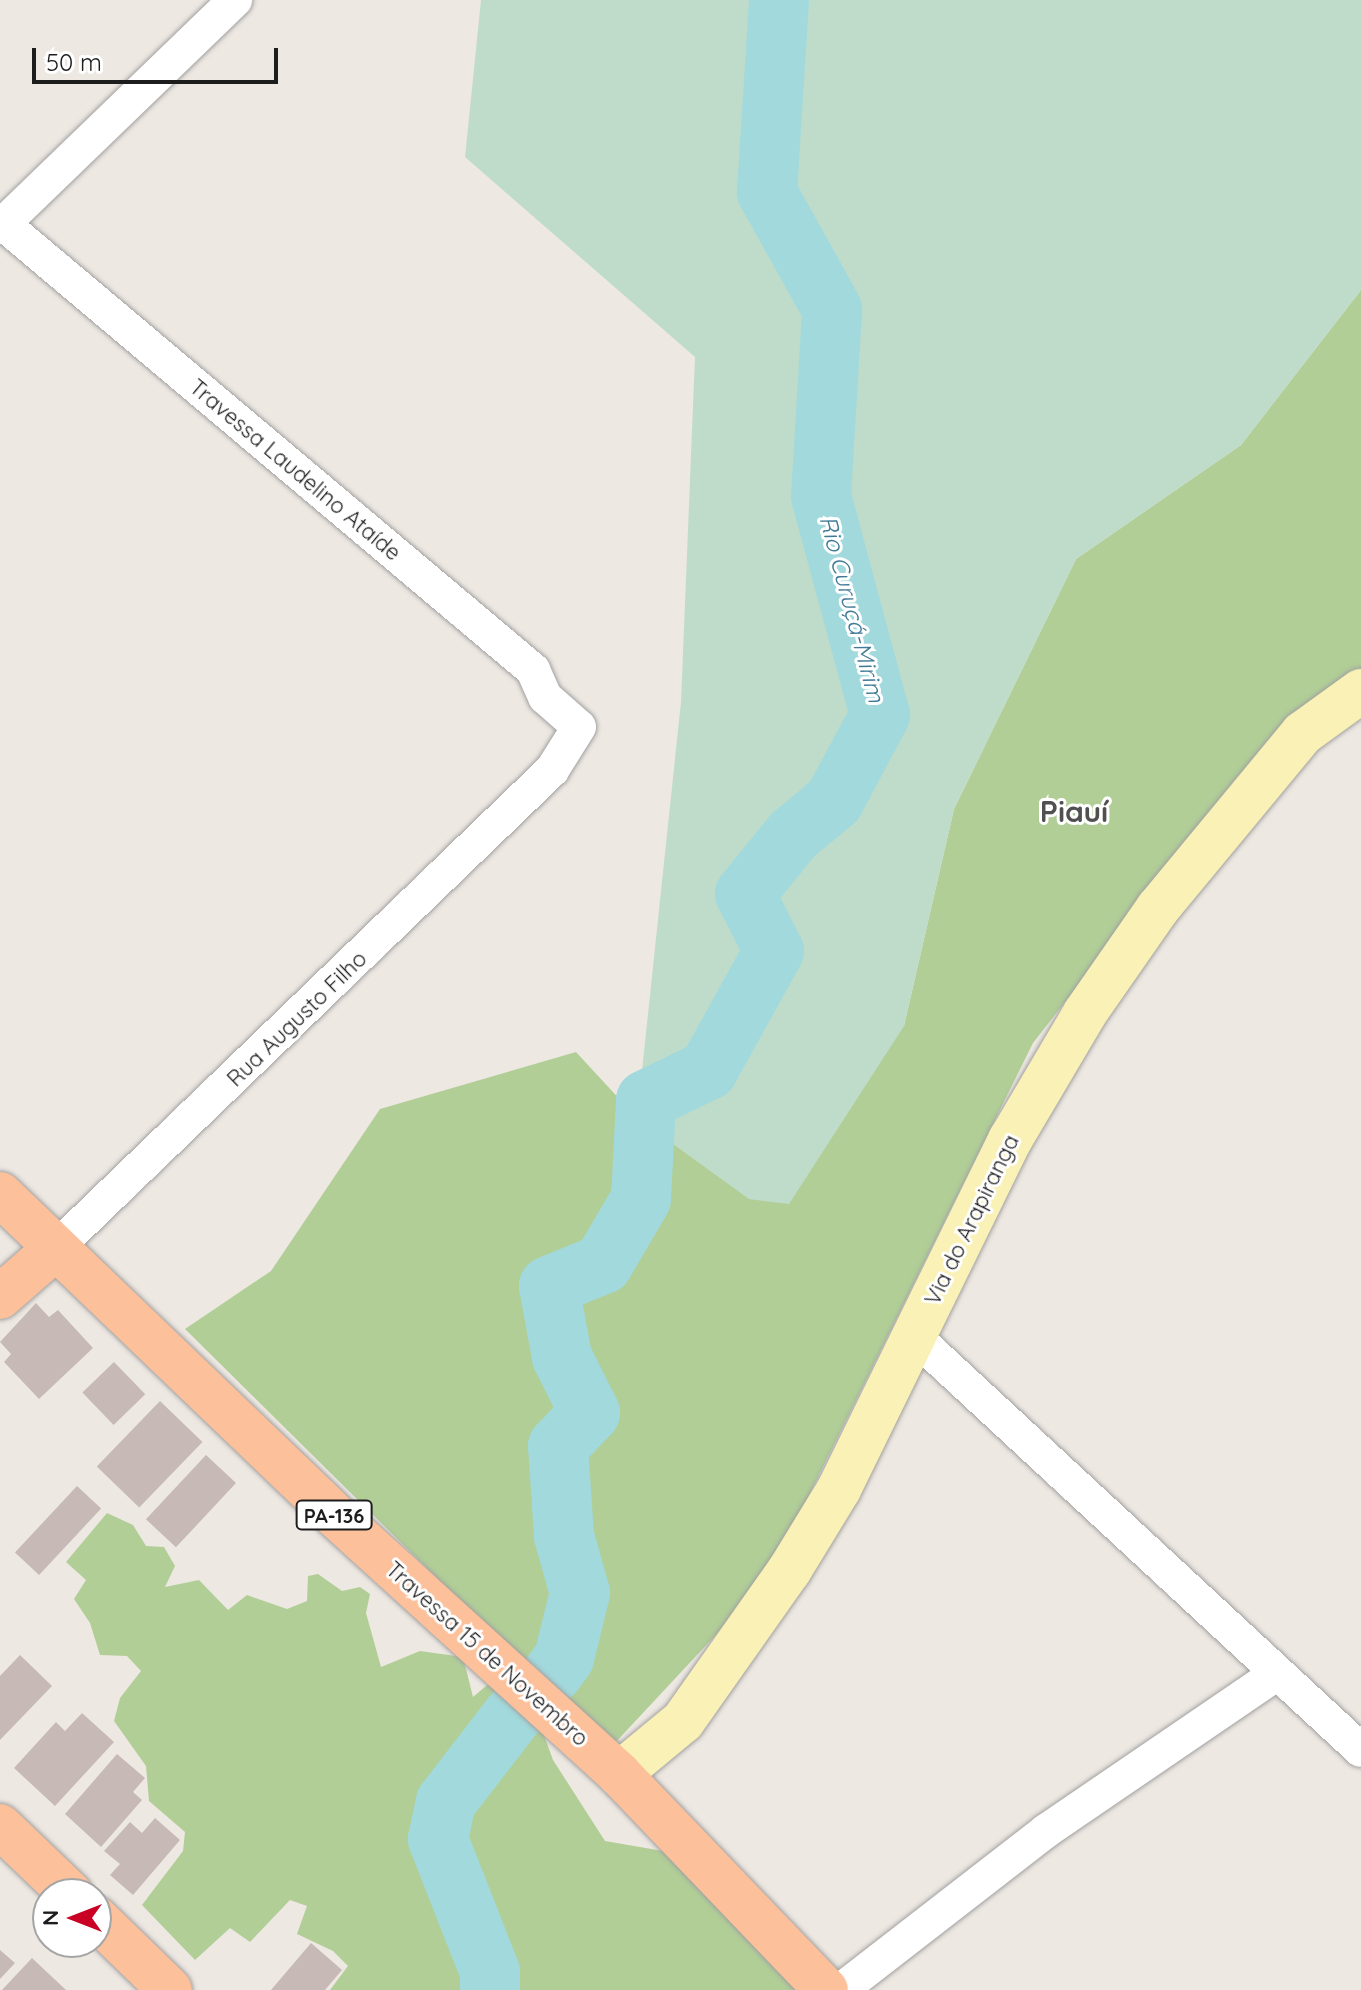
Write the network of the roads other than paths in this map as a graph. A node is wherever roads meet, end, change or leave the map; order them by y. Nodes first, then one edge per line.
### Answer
1 (235, 0) edge
2 (1, 224) edge
3 (1361, 691) edge
4 (579, 727) joint
5 (0, 1194) edge
6 (56, 1248) junction
7 (0, 1297) edge
8 (914, 1336) junction
9 (1275, 1675) junction
10 (1361, 1750) edge
11 (619, 1774) junction
12 (0, 1826) edge
13 (54, 1878) edge
14 (112, 1934) edge
15 (170, 1990) edge
16 (826, 1990) edge
17 (841, 1990) edge

1 - 2 street
2 - 4 street, Travessa Laudelino Ataíde
3 - 8 street, Via do Arapiranga
4 - 6 street, Rua Augusto Filho
5 - 6 main road, Travessa 15 de Novembro / PA-136
6 - 7 main road, Rua Augusto Filho
6 - 11 main road, Travessa 15 de Novembro / PA-136
8 - 9 street
8 - 11 street, Via do Arapiranga
9 - 10 street
9 - 17 street
11 - 16 main road, Travessa 15 de Novembro / PA-136
12 - 13 main road
14 - 15 main road

